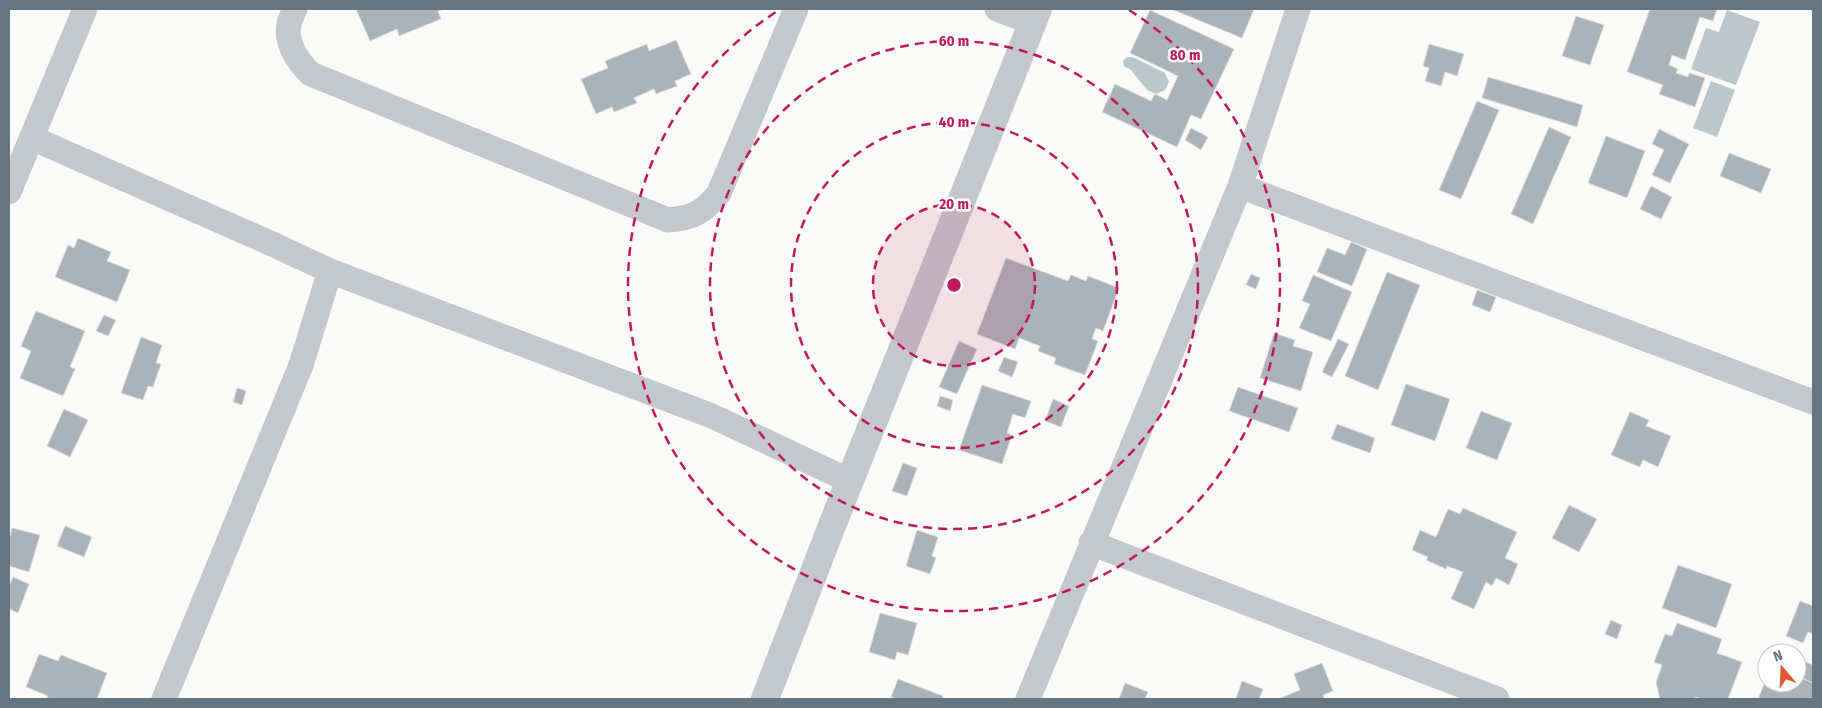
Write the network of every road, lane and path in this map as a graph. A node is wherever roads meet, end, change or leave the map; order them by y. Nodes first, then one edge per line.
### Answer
1 (85, 9) edge
2 (295, 9) edge
3 (796, 9) edge
4 (997, 9) edge
5 (1298, 9) edge
6 (1035, 16) edge
7 (32, 138) junction
8 (1240, 186) junction
9 (9, 192) edge
10 (330, 271) junction
11 (1813, 402) edge
12 (850, 481) junction
13 (1091, 543) junction
14 (164, 699) edge
15 (765, 699) edge
16 (1028, 699) edge
17 (1498, 699) edge

1 - 7 street
2 - 3 street
4 - 6 street
5 - 8 street
6 - 12 street
7 - 9 street
7 - 10 street
8 - 11 street
8 - 13 street
10 - 12 street
10 - 14 street
12 - 15 street
13 - 16 street
13 - 17 street

